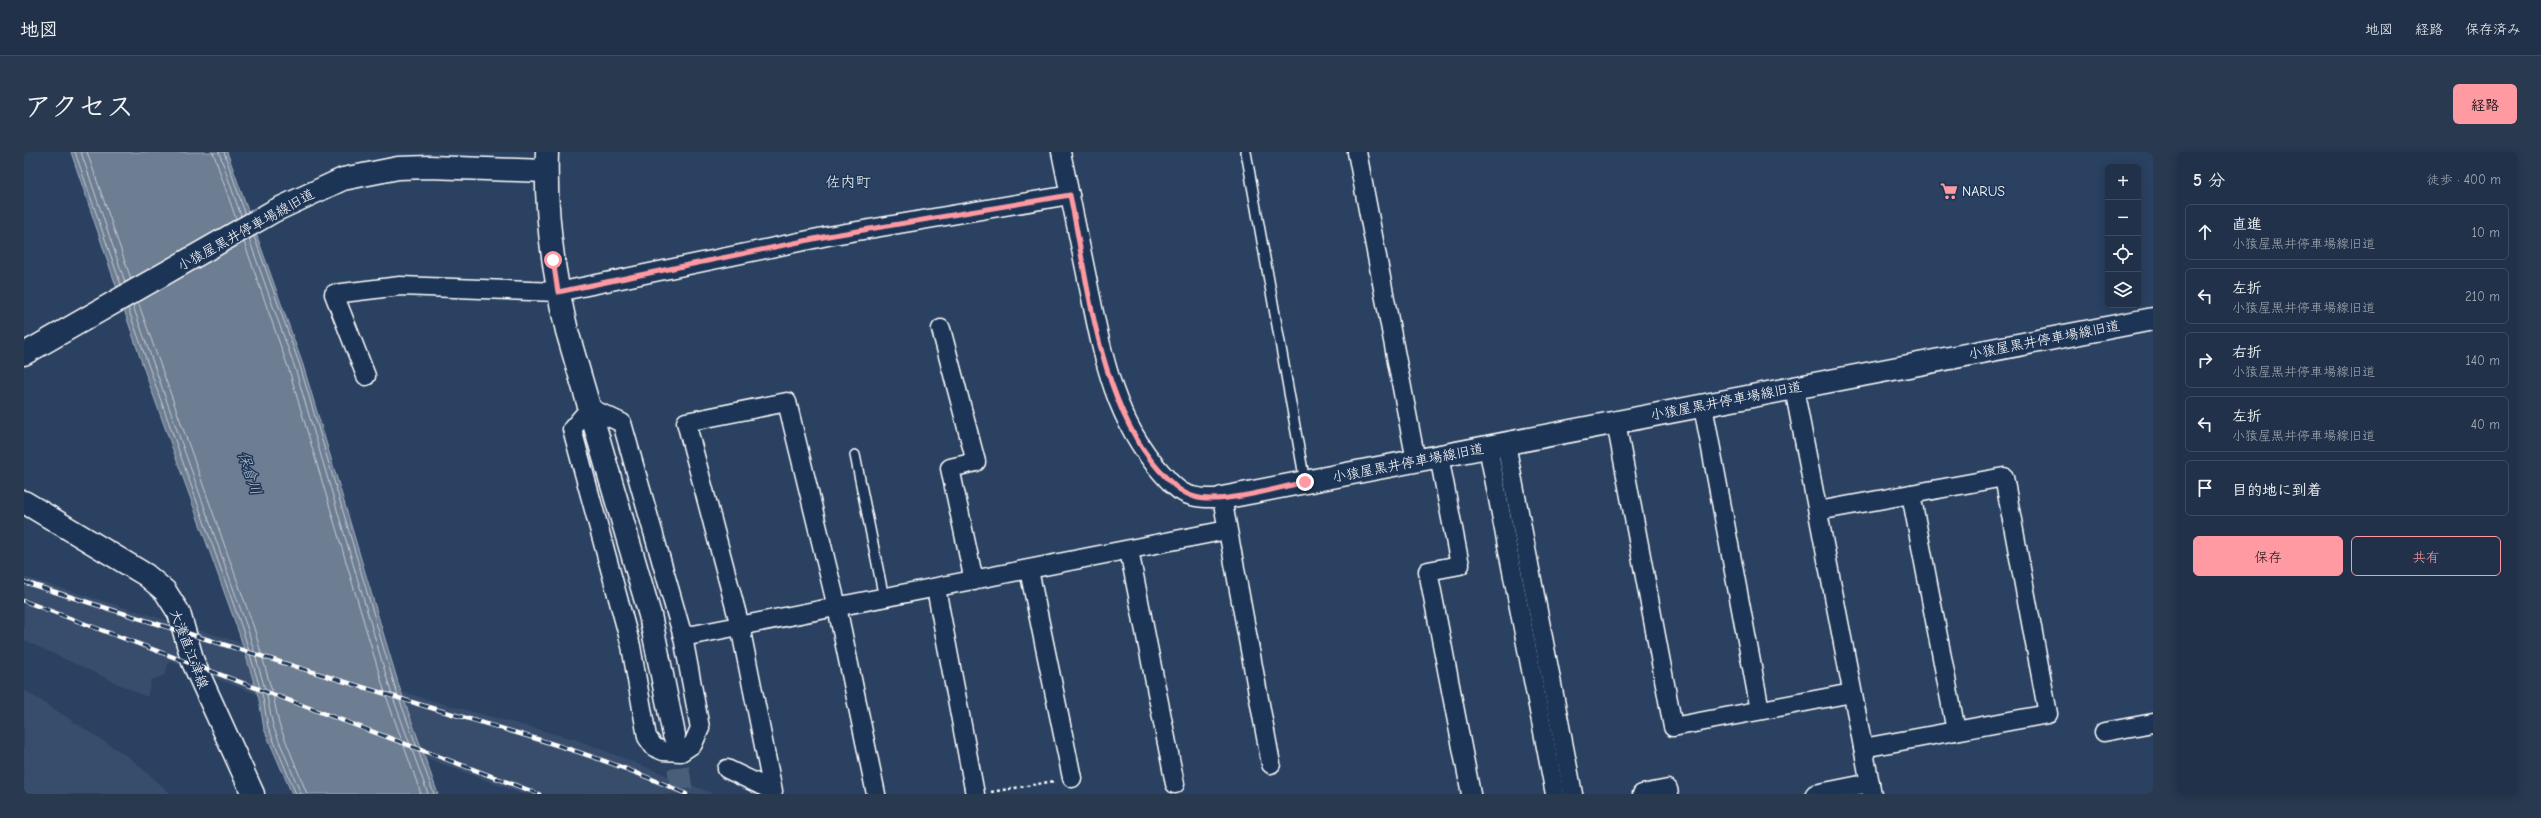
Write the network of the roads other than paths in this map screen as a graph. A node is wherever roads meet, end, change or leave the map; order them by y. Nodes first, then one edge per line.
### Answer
1 (1061, 152) edge
2 (1246, 152) edge
3 (1357, 152) edge
4 (547, 161) edge
5 (1070, 195) junction
6 (558, 292) junction
7 (2153, 319) edge
8 (941, 329) dead end
9 (24, 354) edge
10 (366, 376) dead end
11 (1794, 388) junction
12 (1703, 406) junction
13 (590, 408) junction
14 (1616, 422) junction
15 (1497, 445) junction
16 (855, 455) dead end
17 (1439, 456) junction
18 (1416, 461) junction
19 (1305, 482) junction
20 (1911, 494) junction
21 (1222, 498) junction
22 (24, 502) edge
23 (1818, 511) junction
24 (1227, 530) junction
25 (1129, 550) junction
26 (1029, 570) junction
27 (974, 580) junction
28 (936, 588) junction
29 (884, 598) junction
30 (837, 607) junction
31 (740, 626) junction
32 (683, 637) junction
33 (1852, 693) junction
34 (1760, 710) junction
35 (2153, 723) edge
36 (1956, 731) junction
37 (2104, 732) dead end
38 (674, 735) tunnel mouth
39 (1863, 748) junction
40 (1271, 764) dead end
41 (728, 769) dead end
42 (1072, 778) road end
43 (1175, 784) dead end
44 (1871, 789) edge
45 (982, 793) edge
46 (253, 794) edge
47 (876, 794) edge
48 (1471, 794) edge
49 (1555, 794) edge
50 (1573, 794) edge
51 (1642, 794) edge
52 (1669, 794) edge
53 (1815, 794) edge

1 - 5 street, 小猿屋黒井停車場線旧道
2 - 19 lane
3 - 18 street
4 - 6 street, 小猿屋黒井停車場線旧道
4 - 9 street, 小猿屋黒井停車場線旧道
5 - 6 street
5 - 21 street, 小猿屋黒井停車場線旧道
6 - 10 street
6 - 13 street, 小猿屋黒井停車場線旧道
7 - 11 street, 小猿屋黒井停車場線旧道
8 - 27 street
11 - 12 street, 小猿屋黒井停車場線旧道
11 - 23 street
12 - 14 street, 小猿屋黒井停車場線旧道
12 - 34 street
13 - 32 street
13 - 32 street
13 - 38 street, 小猿屋黒井停車場線旧道
14 - 15 street, 小猿屋黒井停車場線旧道
14 - 34 street
15 - 17 street, 小猿屋黒井停車場線旧道
15 - 49 street
15 - 50 street
16 - 29 lane
17 - 18 street, 小猿屋黒井停車場線旧道
17 - 48 street
18 - 19 street, 小猿屋黒井停車場線旧道
19 - 21 street, 小猿屋黒井停車場線旧道
20 - 23 street
20 - 36 street
20 - 36 street
21 - 24 street
22 - 46 street, 大瀁直江津線
23 - 33 street
24 - 25 street
24 - 40 street
25 - 26 street
25 - 43 street
26 - 27 street
26 - 42 street
27 - 28 street
28 - 29 street
28 - 45 street
29 - 30 street
30 - 31 street
30 - 31 street
30 - 47 street
31 - 32 street
31 - 41 street
33 - 34 street
33 - 39 street
35 - 37 street
36 - 39 street
39 - 44 street
44 - 53 street
51 - 52 street

